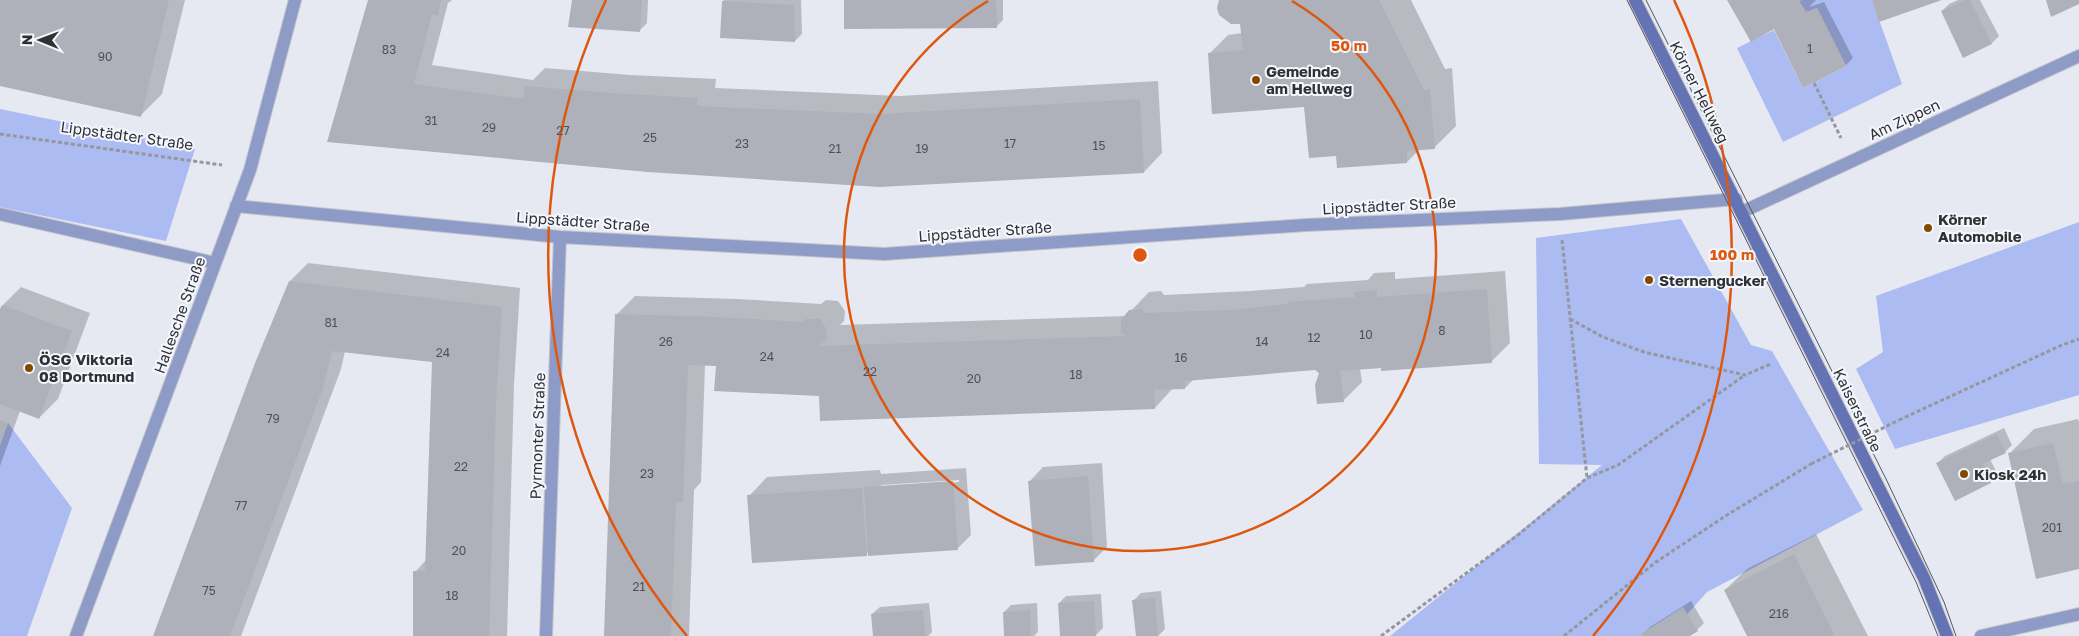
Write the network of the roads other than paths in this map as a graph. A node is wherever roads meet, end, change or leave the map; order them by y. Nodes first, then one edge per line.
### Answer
1 (295, 0) edge
2 (1635, 0) edge
3 (2079, 56) edge
4 (1736, 199) junction
5 (236, 206) junction
6 (1742, 212) junction
7 (0, 214) edge
8 (560, 237) junction
9 (215, 263) junction
10 (2079, 614) edge
11 (76, 636) edge
12 (546, 636) edge
13 (1947, 636) edge
14 (1981, 636) edge

1 - 5 street, Hallesche Straße
2 - 4 main road, Körner Hellweg
3 - 6 street, Am Zippen
4 - 6 main road, Kaiserstraße
4 - 8 street, Lippstädter Straße
5 - 8 street, Lippstädter Straße
5 - 9 street, Hallesche Straße
6 - 13 main road, Kaiserstraße
7 - 9 street
8 - 12 street, Pyrmonter Straße
9 - 11 street, Hallesche Straße
10 - 14 street

